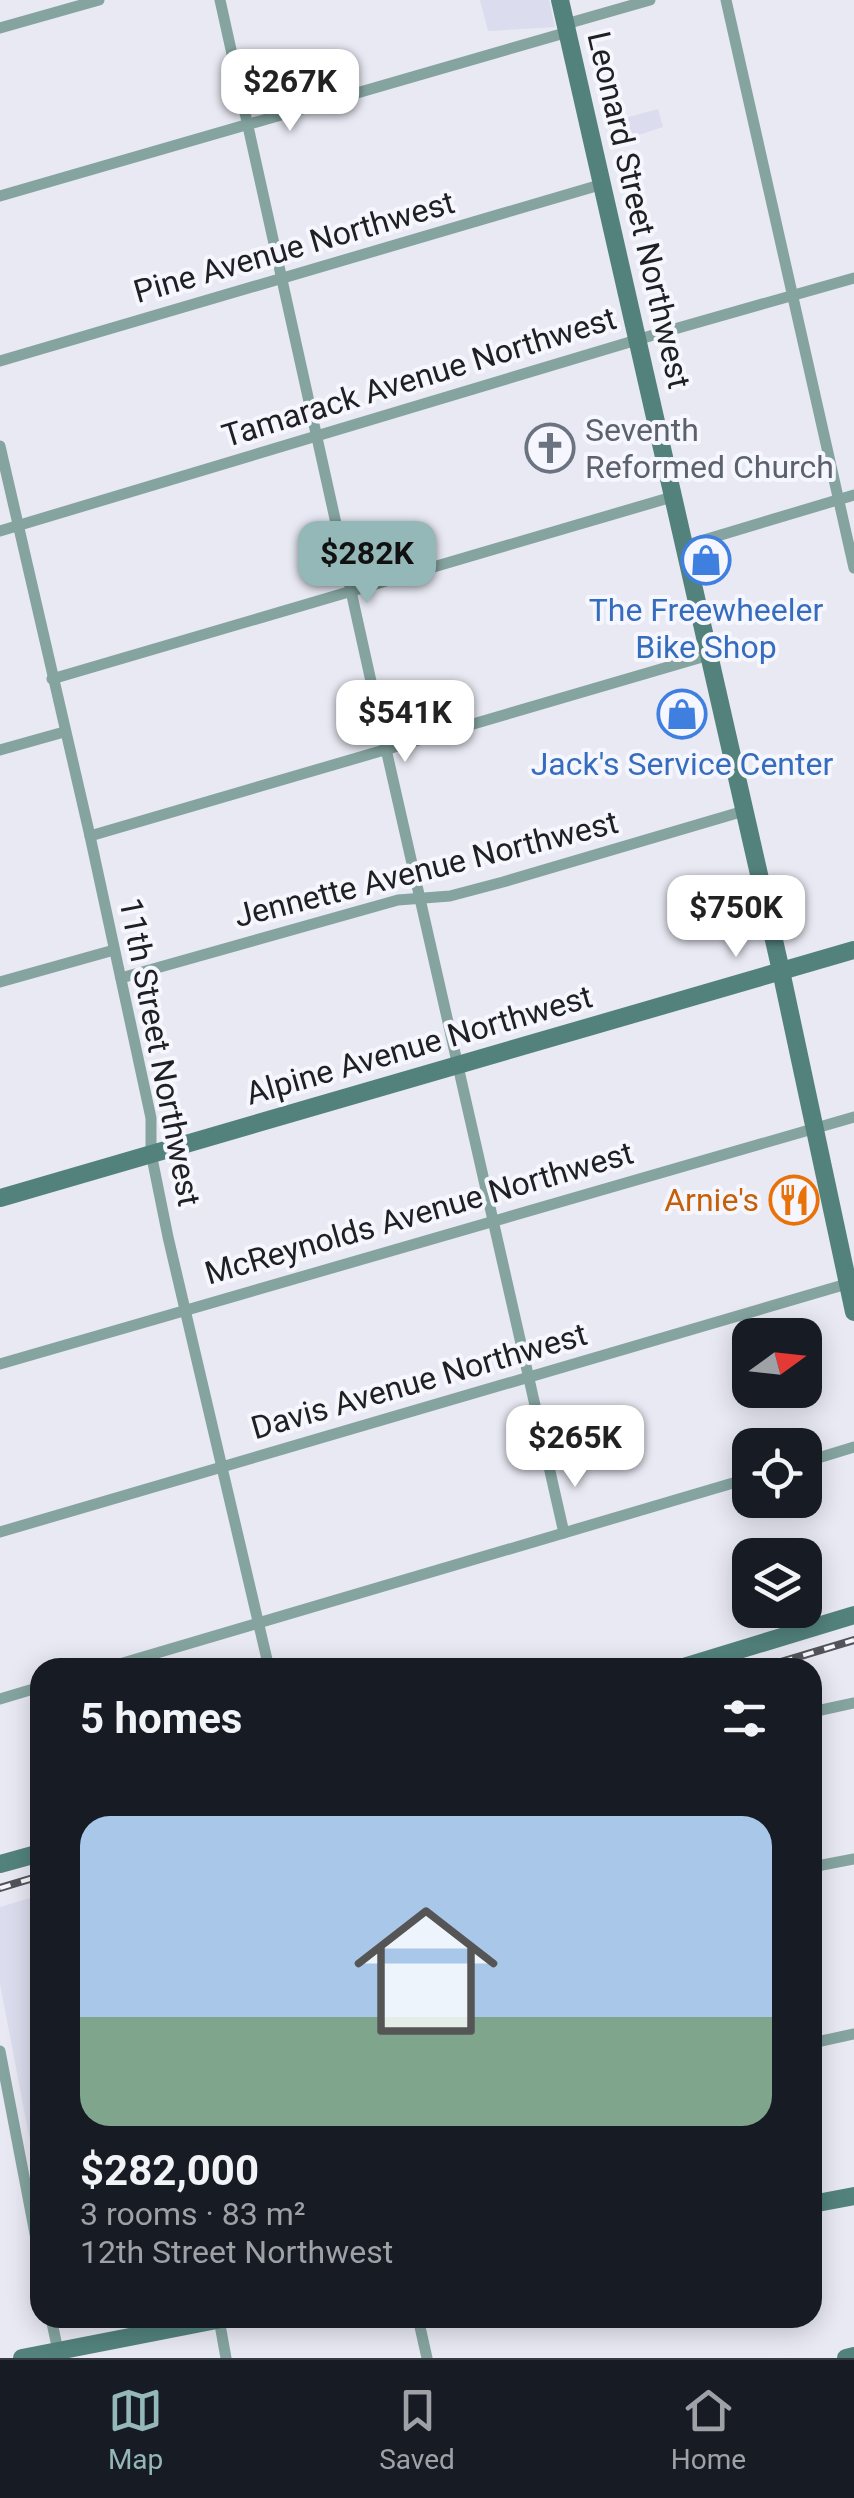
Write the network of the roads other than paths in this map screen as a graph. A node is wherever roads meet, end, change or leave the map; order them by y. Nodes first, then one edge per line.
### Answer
1 (99, 0) edge
2 (220, 0) edge
3 (560, 0) edge
4 (650, 0) edge
5 (726, 0) edge
6 (0, 28) edge
7 (567, 28) junction
8 (247, 126) junction
9 (603, 184) junction
10 (0, 196) edge
11 (854, 278) edge
12 (283, 279) junction
13 (792, 296) junction
14 (638, 340) junction
15 (0, 361) edge
16 (318, 436) junction
17 (0, 446) edge
18 (854, 496) edge
19 (672, 497) junction
20 (839, 500) junction
21 (17, 526) junction
22 (0, 531) edge
23 (684, 546) junction
24 (854, 568) edge
25 (352, 589) junction
26 (709, 655) junction
27 (52, 679) junction
28 (64, 732) junction
29 (386, 749) junction
30 (0, 750) edge
31 (744, 811) junction
32 (90, 836) junction
33 (421, 899) junction
34 (114, 950) junction
35 (854, 950) edge
36 (780, 971) junction
37 (121, 978) junction
38 (0, 982) edge
39 (458, 1064) junction
40 (854, 1117) edge
41 (815, 1128) junction
42 (151, 1153) junction
43 (0, 1198) edge
44 (493, 1220) junction
45 (851, 1283) edge
46 (184, 1309) junction
47 (854, 1312) edge
48 (0, 1364) edge
49 (528, 1378) junction
50 (854, 1448) edge
51 (822, 1457) edge
52 (222, 1467) junction
53 (732, 1483) edge
54 (0, 1532) edge
55 (564, 1533) junction
56 (854, 1616) edge
57 (258, 1623) junction
58 (140, 1658) edge
59 (267, 1658) edge
60 (713, 1658) edge
61 (30, 1690) edge
62 (0, 1699) edge
63 (854, 1703) edge
64 (822, 1710) edge
65 (30, 1856) edge
66 (854, 1859) edge
67 (0, 1864) edge
68 (822, 1866) edge
69 (854, 2034) edge
70 (822, 2041) edge
71 (0, 2051) edge
72 (854, 2196) edge
73 (822, 2202) edge
74 (30, 2208) edge
75 (53, 2328) edge
76 (173, 2328) edge
77 (224, 2328) edge
78 (420, 2328) edge
79 (58, 2351) junction
80 (854, 2356) edge
81 (22, 2358) edge
82 (226, 2358) edge
83 (426, 2358) edge
84 (846, 2358) edge

1 - 6 street
2 - 8 street
3 - 7 main road, Leonard Street Northwest
4 - 7 street
5 - 13 street
7 - 8 street
7 - 9 main road, Leonard Street Northwest
8 - 10 street
8 - 12 street
9 - 12 street, Pine Avenue Northwest
9 - 14 main road, Leonard Street Northwest
11 - 13 street, Tamarack Avenue Northwest
12 - 15 street, Pine Avenue Northwest
12 - 16 street
13 - 14 street, Tamarack Avenue Northwest
13 - 20 street
14 - 16 street, Tamarack Avenue Northwest
14 - 19 main road, Leonard Street Northwest
16 - 21 street, Tamarack Avenue Northwest
16 - 25 street
17 - 21 street, 11th Street Northwest
18 - 20 street
19 - 23 main road, Leonard Street Northwest
19 - 25 street
20 - 23 street
20 - 24 street
21 - 22 street, Tamarack Avenue Northwest
21 - 27 street, 11th Street Northwest
23 - 26 main road, Leonard Street Northwest
25 - 27 street
25 - 29 street
26 - 29 street
26 - 31 main road, Leonard Street Northwest
27 - 28 street, 11th Street Northwest
28 - 30 street
28 - 32 street, 11th Street Northwest
29 - 32 street
29 - 33 street
31 - 33 street, Jennette Avenue Northwest
31 - 36 main road, Leonard Street Northwest
32 - 34 street, 11th Street Northwest
33 - 37 street, Jennette Avenue Northwest
33 - 39 street
34 - 37 street, 11th Street Northwest
34 - 38 street
35 - 36 main road, Alpine Avenue Northwest
36 - 39 main road, Alpine Avenue Northwest
36 - 41 main road, Leonard Street Northwest
37 - 42 street, 11th Street Northwest
39 - 42 main road, Alpine Avenue Northwest
39 - 44 street
40 - 41 street, McReynolds Avenue Northwest
41 - 44 street, McReynolds Avenue Northwest
41 - 45 main road, Leonard Street Northwest
42 - 43 main road, Alpine Avenue Northwest
42 - 46 street, 11th Street Northwest
44 - 46 street, McReynolds Avenue Northwest
44 - 49 street
45 - 47 main road, Leonard Street Northwest
45 - 49 street, Davis Avenue Northwest
46 - 48 street, McReynolds Avenue Northwest
46 - 52 street, 11th Street Northwest
49 - 52 street, Davis Avenue Northwest
49 - 55 street
50 - 51 street
52 - 54 street, Davis Avenue Northwest
52 - 57 street, 11th Street Northwest
53 - 55 street
55 - 57 street
56 - 60 main road
57 - 58 street
57 - 59 street, 11th Street Northwest
61 - 62 street
63 - 64 street
65 - 67 main road
66 - 68 street
69 - 70 street
71 - 74 street
72 - 73 main road
75 - 79 street
76 - 79 main road
77 - 82 street
78 - 83 street
79 - 81 main road
80 - 84 main road

